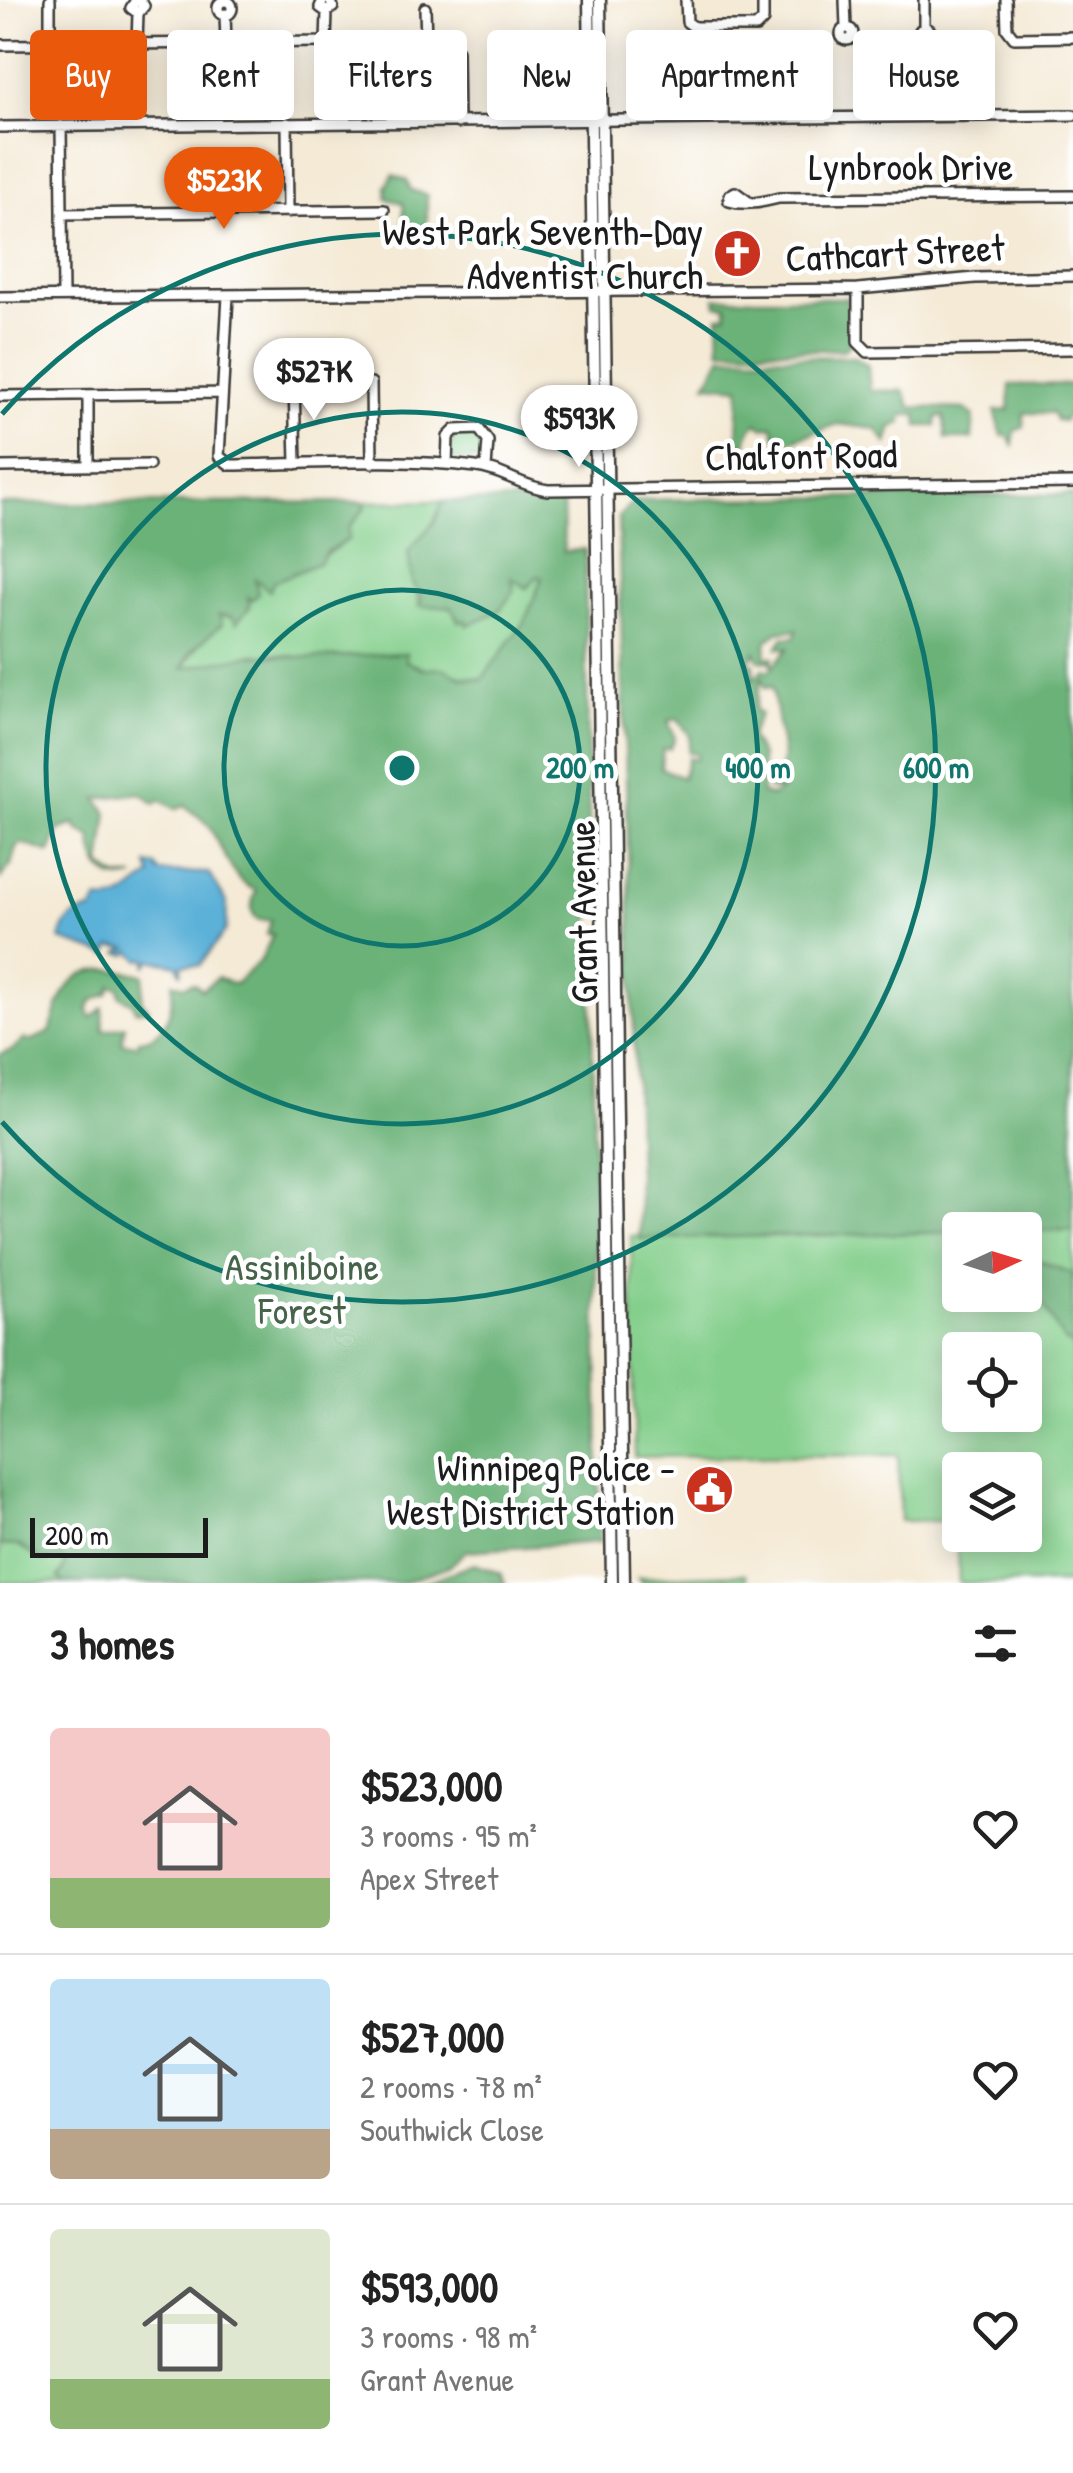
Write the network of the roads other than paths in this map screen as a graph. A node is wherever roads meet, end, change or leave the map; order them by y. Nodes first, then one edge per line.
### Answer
1 (50, 0) edge
2 (138, 0) edge
3 (326, 0) edge
4 (589, 0) edge
5 (600, 0) edge
6 (686, 0) edge
7 (763, 0) edge
8 (844, 0) edge
9 (924, 0) edge
10 (1006, 0) edge
11 (425, 8) dead end
12 (225, 14) dead end
13 (846, 28) dead end
14 (924, 28) dead end
15 (50, 30) edge
16 (137, 30) edge
17 (226, 30) edge
18 (326, 30) edge
19 (426, 30) edge
20 (1073, 37) edge
21 (30, 45) edge
22 (0, 46) edge
23 (1073, 115) edge
24 (597, 121) junction
25 (458, 122) joint
26 (286, 123) junction
27 (61, 126) junction
28 (0, 127) edge
29 (1073, 196) edge
30 (750, 203) dead end
31 (384, 210) dead end
32 (288, 212) junction
33 (62, 214) junction
34 (1073, 276) edge
35 (858, 289) junction
36 (598, 290) junction
37 (63, 296) junction
38 (228, 296) junction
39 (0, 297) edge
40 (1073, 349) edge
41 (294, 383) dead end
42 (371, 383) dead end
43 (221, 393) junction
44 (88, 395) junction
45 (0, 396) edge
46 (372, 463) junction
47 (296, 464) junction
48 (446, 464) junction
49 (88, 465) junction
50 (150, 465) dead end
51 (0, 466) edge
52 (486, 468) junction
53 (1073, 482) edge
54 (601, 489) junction
55 (612, 1583) edge
56 (624, 1583) edge

1 - 15 street
2 - 16 street
3 - 18 street
4 - 24 main road, Grant Avenue
5 - 24 main road, Grant Avenue
6 - 7 street
8 - 13 street
9 - 14 street
10 - 20 street
11 - 19 street
12 - 17 street
21 - 22 street
23 - 24 street
24 - 25 street
24 - 36 main road, Grant Avenue
25 - 26 street
26 - 27 street
26 - 32 street
27 - 28 street
27 - 33 street
29 - 30 street, Lynbrook Drive
31 - 32 street
32 - 33 street
33 - 37 street
34 - 35 street, Cathcart Street
35 - 36 street, Cathcart Street
35 - 40 street
36 - 38 street, Cathcart Street
36 - 54 main road, Grant Avenue
37 - 38 street, Cathcart Street
37 - 39 street, Cathcart Street
38 - 43 street, Chalfont Road
41 - 47 street
42 - 46 street
43 - 44 street
43 - 47 street, Chalfont Road
44 - 45 street
44 - 49 street
46 - 47 street, Chalfont Road
46 - 48 street, Chalfont Road
48 - 52 street, Chalfont Road
48 - 52 street
49 - 50 street
49 - 51 street
52 - 54 street, Chalfont Road
53 - 54 street, Chalfont Road
54 - 55 main road, Grant Avenue
54 - 56 main road, Grant Avenue

